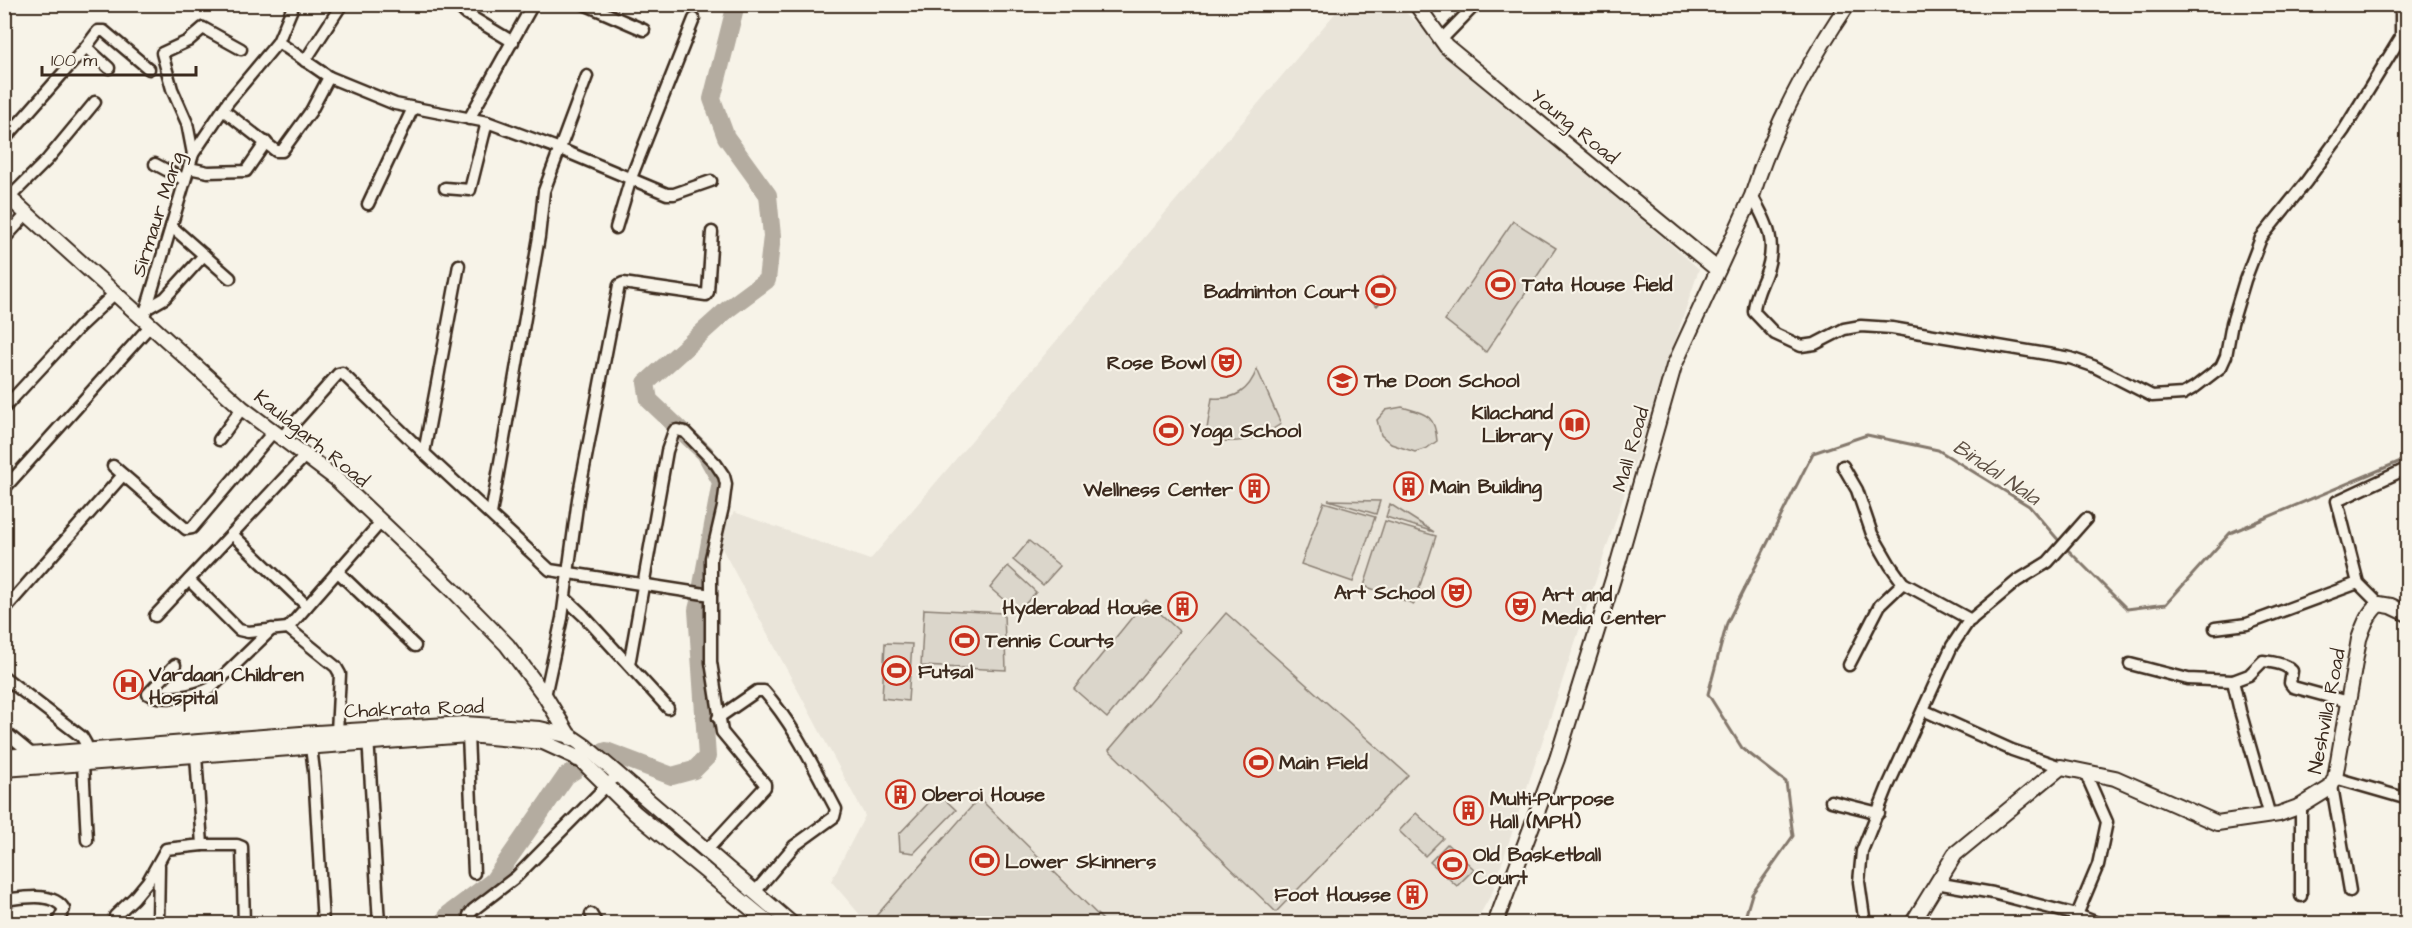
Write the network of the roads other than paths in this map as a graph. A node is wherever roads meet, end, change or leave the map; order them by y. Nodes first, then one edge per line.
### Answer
1 (294, 4) edge
2 (342, 4) edge
3 (456, 4) edge
4 (533, 4) edge
5 (584, 4) edge
6 (1416, 4) edge
7 (1476, 4) edge
8 (1848, 4) edge
9 (2401, 4) edge
10 (467, 9) edge
11 (694, 19) dead end
12 (644, 30) dead end
13 (1441, 40) junction
14 (278, 42) junction
15 (513, 42) junction
16 (87, 47) junction
17 (241, 49) dead end
18 (305, 61) junction
19 (109, 68) dead end
20 (149, 69) dead end
21 (587, 76) dead end
22 (329, 77) junction
23 (94, 102) dead end
24 (413, 108) junction
25 (222, 111) junction
26 (469, 119) junction
27 (487, 122) junction
28 (4, 140) edge
29 (266, 142) junction
30 (560, 149) junction
31 (194, 154) junction
32 (155, 164) dead end
33 (189, 168) junction
34 (631, 178) junction
35 (185, 180) junction
36 (711, 181) dead end
37 (445, 188) dead end
38 (7, 195) edge
39 (1752, 195) junction
40 (368, 204) dead end
41 (27, 214) junction
42 (171, 226) junction
43 (616, 228) dead end
44 (712, 232) dead end
45 (4, 239) edge
46 (204, 255) junction
47 (459, 265) dead end
48 (1718, 270) junction
49 (230, 278) dead end
50 (114, 294) junction
51 (146, 318) junction
52 (4, 408) edge
53 (242, 408) junction
54 (278, 435) junction
55 (219, 440) dead end
56 (424, 453) junction
57 (306, 456) junction
58 (113, 466) dead end
59 (1843, 466) dead end
60 (2408, 468) edge
61 (123, 475) junction
62 (4, 489) edge
63 (490, 514) junction
64 (2086, 519) dead end
65 (381, 522) junction
66 (232, 534) junction
67 (337, 572) junction
68 (569, 573) junction
69 (189, 580) junction
70 (1903, 583) junction
71 (2358, 583) junction
72 (643, 585) junction
73 (711, 595) junction
74 (565, 598) junction
75 (2379, 604) junction
76 (307, 606) junction
77 (4, 609) edge
78 (2408, 614) edge
79 (155, 616) dead end
80 (1971, 620) junction
81 (288, 628) junction
82 (2215, 628) dead end
83 (272, 629) junction
84 (415, 646) dead end
85 (2130, 664) dead end
86 (175, 665) dead end
87 (629, 665) junction
88 (1849, 665) dead end
89 (4, 677) edge
90 (2234, 681) junction
91 (545, 696) junction
92 (2348, 702) junction
93 (668, 708) dead end
94 (1923, 710) junction
95 (718, 718) junction
96 (4, 731) edge
97 (337, 732) junction
98 (468, 735) junction
99 (570, 736) junction
100 (368, 737) junction
101 (310, 747) junction
102 (33, 755) junction
103 (196, 755) junction
104 (4, 757) edge
105 (85, 758) junction
106 (579, 758) junction
107 (2061, 767) junction
108 (4, 769) edge
109 (2085, 772) junction
110 (617, 775) junction
111 (2333, 782) junction
112 (607, 786) junction
113 (2408, 800) edge
114 (1831, 801) dead end
115 (2301, 806) junction
116 (1879, 813) junction
117 (2270, 816) junction
118 (87, 840) dead end
119 (201, 845) junction
120 (706, 850) junction
121 (159, 861) junction
122 (474, 873) dead end
123 (1936, 883) junction
124 (2350, 891) dead end
125 (755, 892) junction
126 (2301, 896) dead end
127 (4, 900) edge
128 (115, 916) dead end
129 (2075, 919) edge
130 (57, 924) edge
131 (158, 924) edge
132 (244, 924) edge
133 (322, 924) edge
134 (379, 924) edge
135 (470, 924) edge
136 (770, 924) edge
137 (792, 924) edge
138 (1495, 924) edge
139 (1865, 924) edge
140 (1912, 924) edge
141 (2100, 924) edge

1 - 14 street, Sirmaur Marg
2 - 18 street
3 - 10 street
4 - 15 street
5 - 12 street
6 - 13 street, Young Road
7 - 13 street
8 - 39 street, Mall Road
9 - 39 street
10 - 15 street
11 - 34 street
13 - 48 street, Young Road
14 - 18 street
14 - 25 street, Sirmaur Marg
15 - 26 street
16 - 19 street
16 - 20 street
16 - 28 street
17 - 31 street
18 - 22 street
21 - 30 street
22 - 24 street
22 - 29 street
23 - 38 street
24 - 26 street
24 - 40 street
25 - 29 street
25 - 31 street, Sirmaur Marg
26 - 27 street
27 - 30 street
27 - 37 street
29 - 33 street
30 - 34 street
30 - 63 street
31 - 33 street, Sirmaur Marg
32 - 35 street
33 - 35 street, Sirmaur Marg
34 - 36 street
34 - 43 street
35 - 42 street, Sirmaur Marg
38 - 41 street, Kaulagarh Road
39 - 48 street, Mall Road
41 - 45 street
41 - 50 street, Kaulagarh Road
42 - 46 street
42 - 51 street, Sirmaur Marg
44 - 68 street
46 - 49 street
46 - 51 street
47 - 56 street
48 - 138 street, Mall Road
50 - 51 street, Kaulagarh Road
50 - 52 street
51 - 53 street, Kaulagarh Road
51 - 62 street
53 - 54 street, Kaulagarh Road
53 - 55 street
54 - 56 street
54 - 57 street, Kaulagarh Road
54 - 61 street
56 - 63 street
57 - 65 street, Kaulagarh Road
57 - 66 street
58 - 61 street
59 - 70 street
60 - 71 street
61 - 77 street
63 - 68 street
64 - 80 street
65 - 67 street
65 - 91 street, Kaulagarh Road
66 - 69 street
66 - 76 street
67 - 76 street
67 - 84 street
68 - 72 street
68 - 74 street
69 - 79 street
69 - 83 street
70 - 80 street
70 - 88 street
71 - 75 street
71 - 82 street
72 - 73 street
72 - 73 street
72 - 87 street
73 - 95 street
74 - 87 street
74 - 91 street
75 - 78 street
75 - 92 street, Neshvilla Road
76 - 81 street
80 - 94 street
81 - 83 street
81 - 97 street
83 - 86 street
85 - 90 street
87 - 93 street
89 - 105 street
90 - 92 street
90 - 117 street
91 - 99 street, Kaulagarh Road
92 - 111 street, Neshvilla Road
94 - 107 street
94 - 116 street
95 - 120 street
95 - 125 street
96 - 102 street
97 - 100 street, Chakrata Road
97 - 105 street, Chakrata Road
98 - 100 street, Chakrata Road
98 - 106 street, Chakrata Road
98 - 122 street
99 - 100 street, Chakrata Road
99 - 106 street
99 - 110 street, Chakrata Road
100 - 101 street, Chakrata Road
100 - 134 street
101 - 103 street, Chakrata Road
101 - 133 street
102 - 104 street, Chakrata Road
102 - 105 street, Chakrata Road
103 - 105 street, Chakrata Road
103 - 119 street
105 - 108 street, Chakrata Road
105 - 118 street
106 - 112 street, Chakrata Road
107 - 109 street, Neshvilla Road
107 - 123 street
109 - 117 street, Neshvilla Road
109 - 129 street
110 - 112 street
110 - 120 street, Chakrata Road
111 - 113 street
111 - 115 street, Neshvilla Road
111 - 124 street
112 - 135 street
112 - 136 street, Chakrata Road
114 - 116 street
115 - 117 street, Neshvilla Road
115 - 126 street
116 - 139 street
119 - 121 street
119 - 132 street
120 - 125 street, Chakrata Road
121 - 128 street
121 - 131 street
123 - 129 street
123 - 140 street
125 - 137 street, Chakrata Road
127 - 130 street
129 - 141 street

